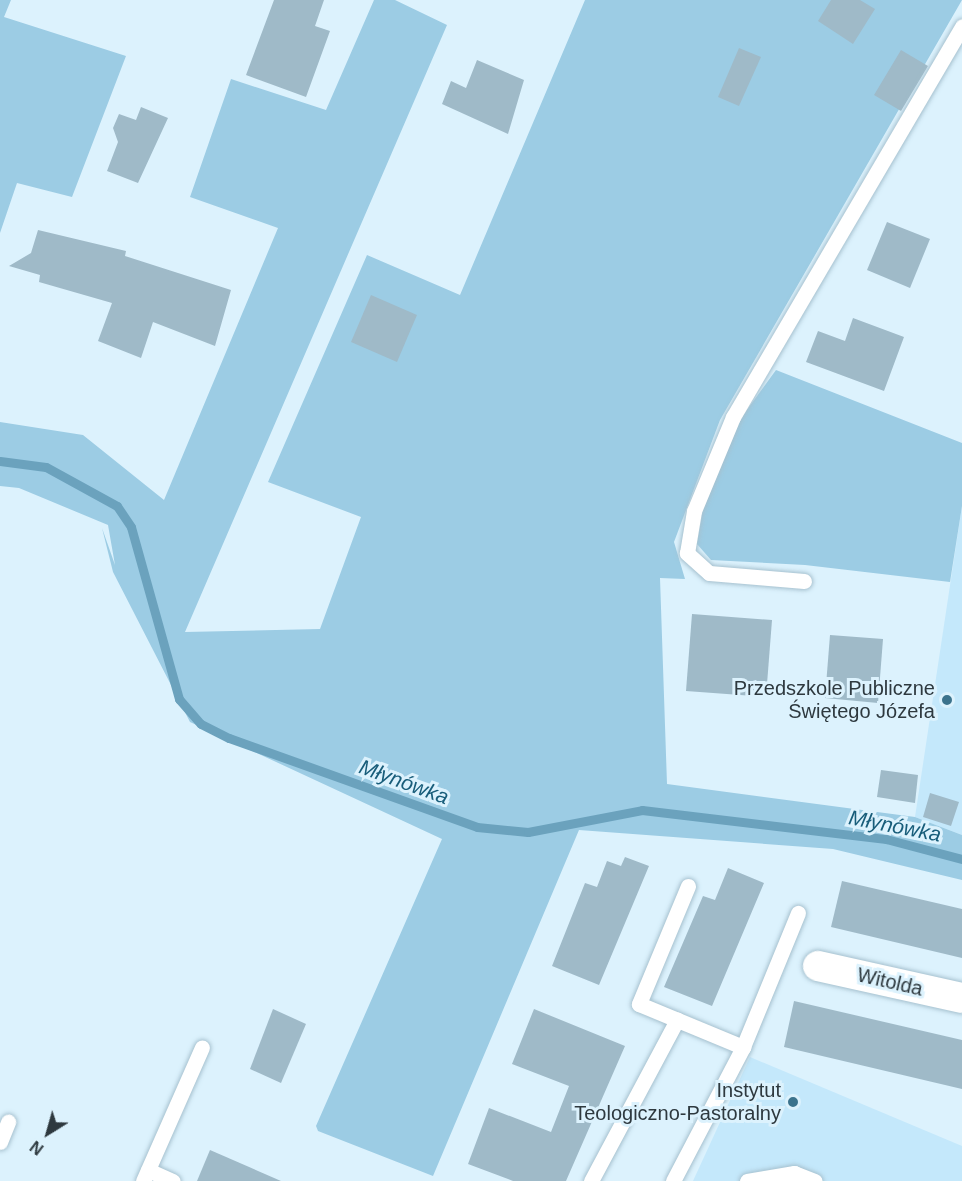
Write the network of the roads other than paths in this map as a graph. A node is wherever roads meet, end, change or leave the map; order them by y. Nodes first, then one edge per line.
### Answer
1 (962, 26) edge
2 (804, 581) dead end
3 (688, 886) dead end
4 (798, 914) dead end
5 (818, 966) dead end
6 (962, 998) edge
7 (677, 1020) junction
8 (202, 1047) dead end
9 (743, 1047) junction
10 (8, 1122) dead end
11 (0, 1142) edge
12 (145, 1176) edge
13 (173, 1181) edge
14 (591, 1181) edge
15 (673, 1181) edge
16 (747, 1181) edge
17 (814, 1181) edge

1 - 2 lane
3 - 7 lane
4 - 9 lane
5 - 6 street, Witolda
7 - 9 lane
7 - 14 lane
8 - 12 lane
9 - 15 lane
10 - 11 lane
12 - 13 lane
16 - 17 lane

